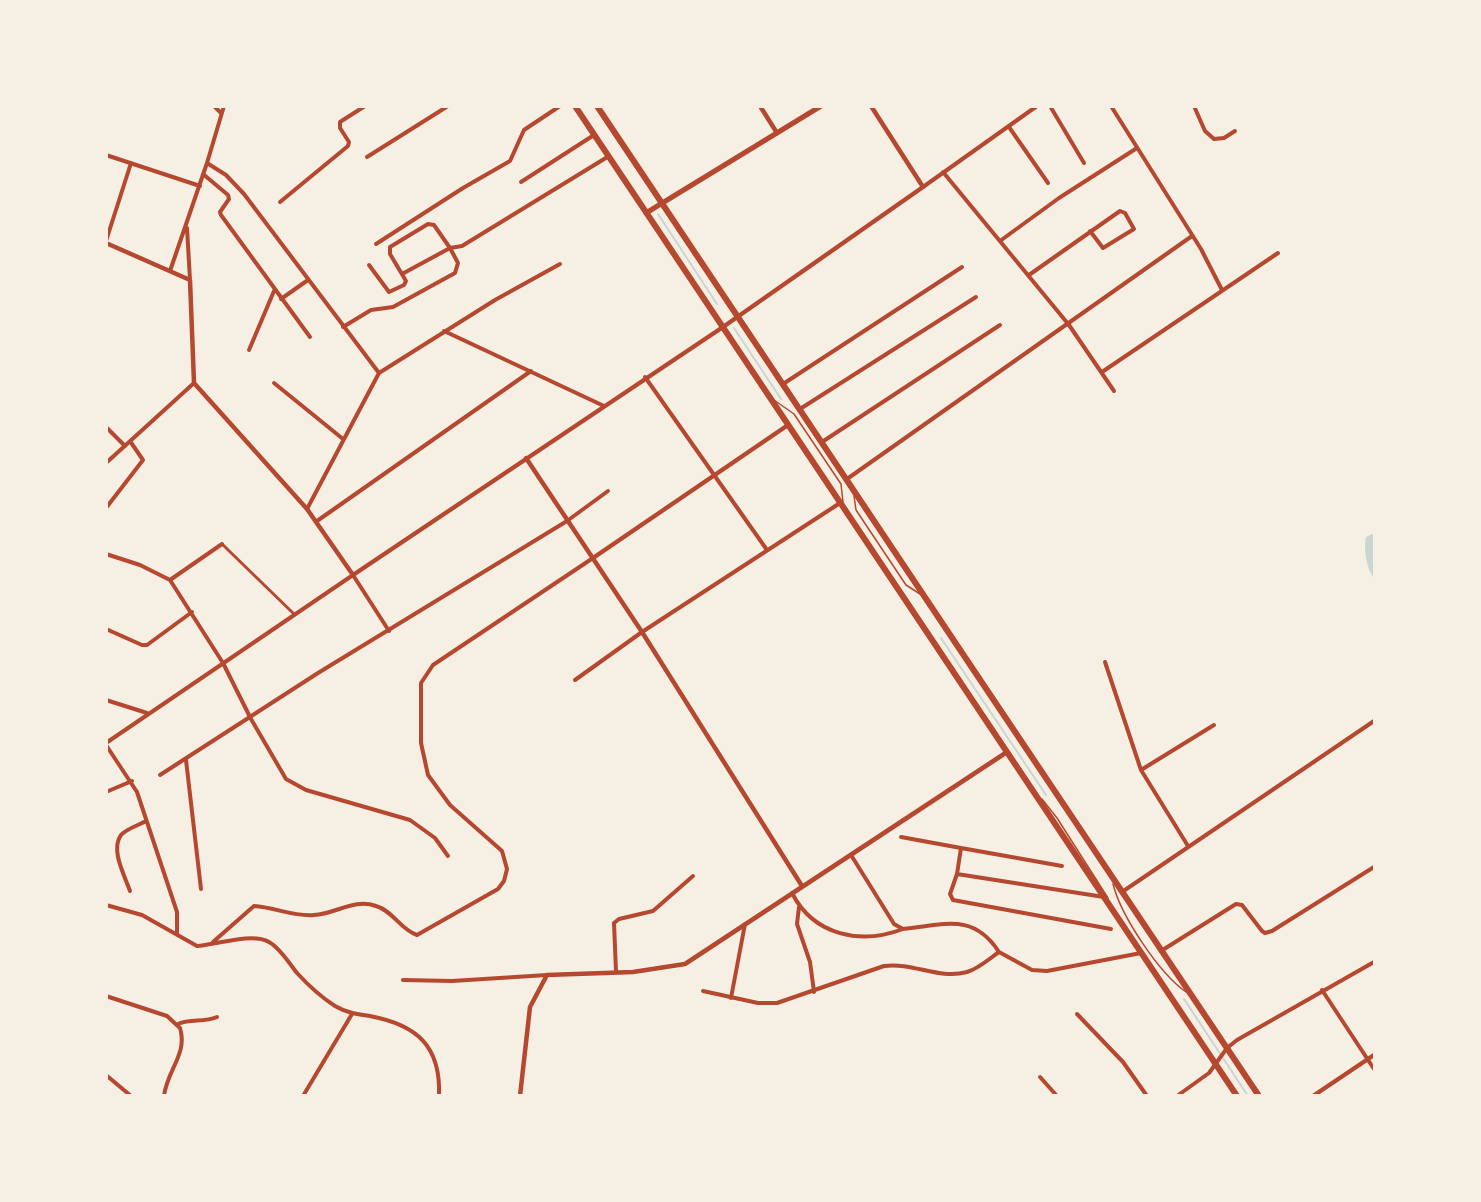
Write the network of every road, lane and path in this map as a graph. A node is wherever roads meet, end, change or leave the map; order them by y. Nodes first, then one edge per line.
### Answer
1 (214, 106) edge
2 (224, 106) edge
3 (365, 106) edge
4 (448, 106) edge
5 (560, 106) edge
6 (575, 106) edge
7 (592, 106) edge
8 (760, 106) edge
9 (821, 106) edge
10 (871, 106) edge
11 (1037, 106) edge
12 (1050, 106) edge
13 (1111, 106) edge
14 (1194, 106) edge
15 (598, 108) edge
16 (221, 113) junction
17 (1009, 126) junction
18 (1235, 131) dead end
19 (777, 133) junction
20 (594, 135) junction
21 (1137, 148) junction
22 (106, 154) edge
23 (609, 156) junction
24 (367, 157) dead end
25 (131, 163) junction
26 (207, 163) junction
27 (1084, 163) dead end
28 (943, 172) junction
29 (203, 174) junction
30 (520, 182) dead end
31 (1048, 183) dead end
32 (200, 186) junction
33 (923, 187) junction
34 (280, 202) dead end
35 (661, 203) junction
36 (646, 213) junction
37 (187, 224) junction
38 (1090, 231) junction
39 (1192, 236) junction
40 (1000, 241) junction
41 (106, 242) edge
42 (376, 244) dead end
43 (450, 248) junction
44 (1278, 253) dead end
45 (560, 264) dead end
46 (369, 265) dead end
47 (962, 267) dead end
48 (170, 271) junction
49 (402, 274) junction
50 (1029, 275) junction
51 (190, 280) junction
52 (308, 280) junction
53 (275, 290) junction
54 (1222, 290) junction
55 (976, 297) dead end
56 (281, 299) junction
57 (737, 316) junction
58 (1000, 325) dead end
59 (1069, 325) junction
60 (343, 327) junction
61 (723, 327) junction
62 (444, 331) junction
63 (310, 337) dead end
64 (249, 350) dead end
65 (531, 371) junction
66 (1102, 372) junction
67 (379, 373) junction
68 (645, 377) junction
69 (195, 383) junction
70 (274, 383) dead end
71 (783, 384) junction
72 (1114, 391) dead end
73 (771, 398) junction
74 (604, 406) junction
75 (800, 409) junction
76 (788, 425) junction
77 (106, 427) edge
78 (344, 439) junction
79 (130, 441) junction
80 (822, 442) junction
81 (125, 446) junction
82 (526, 458) junction
83 (106, 463) edge
84 (715, 474) junction
85 (847, 479) junction
86 (608, 491) dead end
87 (840, 503) junction
88 (106, 508) edge
89 (307, 508) junction
90 (317, 521) junction
91 (567, 521) junction
92 (222, 544) joint
93 (767, 550) junction
94 (106, 554) edge
95 (593, 558) junction
96 (353, 575) junction
97 (170, 580) junction
98 (192, 612) junction
99 (294, 614) junction
100 (106, 629) edge
101 (389, 631) junction
102 (642, 632) junction
103 (1105, 662) dead end
104 (223, 663) junction
105 (575, 680) dead end
106 (106, 700) edge
107 (148, 713) junction
108 (251, 719) junction
109 (1374, 721) edge
110 (1214, 724) dead end
111 (106, 744) edge
112 (1007, 752) junction
113 (186, 760) junction
114 (1141, 770) junction
115 (160, 775) dead end
116 (132, 781) junction
117 (1028, 783) junction
118 (106, 792) edge
119 (146, 821) junction
120 (901, 837) dead end
121 (1188, 846) junction
122 (961, 848) junction
123 (851, 855) junction
124 (448, 856) dead end
125 (1062, 866) dead end
126 (1374, 867) edge
127 (957, 874) junction
128 (693, 876) dead end
129 (1112, 879) junction
130 (802, 886) junction
131 (201, 889) dead end
132 (130, 891) dead end
133 (792, 892) junction
134 (1121, 893) junction
135 (1105, 897) junction
136 (106, 904) edge
137 (800, 907) junction
138 (1114, 911) junction
139 (745, 924) junction
140 (903, 929) junction
141 (1111, 929) dead end
142 (177, 934) junction
143 (213, 942) junction
144 (1161, 951) junction
145 (999, 952) junction
146 (1142, 952) junction
147 (1374, 962) edge
148 (616, 972) junction
149 (547, 975) junction
150 (404, 980) dead end
151 (1322, 990) junction
152 (703, 991) dead end
153 (814, 992) junction
154 (106, 996) edge
155 (1192, 996) junction
156 (731, 998) junction
157 (352, 1014) junction
158 (1077, 1014) dead end
159 (217, 1017) dead end
160 (178, 1024) junction
161 (1226, 1050) junction
162 (1374, 1055) edge
163 (1368, 1059) junction
164 (1218, 1063) junction
165 (1374, 1069) edge
166 (106, 1075) edge
167 (1040, 1077) dead end
168 (131, 1095) edge
169 (164, 1095) edge
170 (303, 1095) edge
171 (439, 1095) edge
172 (520, 1095) edge
173 (1057, 1095) edge
174 (1147, 1095) edge
175 (1178, 1095) edge
176 (1237, 1095) edge
177 (1259, 1095) edge
178 (1313, 1095) edge

1 - 16 street
2 - 16 street
3 - 34 street
4 - 24 street
5 - 42 street
6 - 20 highway
7 - 15 lane
8 - 19 street
9 - 19 main road
10 - 33 street
11 - 17 street
12 - 27 street
13 - 21 street
14 - 18 street
15 - 35 highway
16 - 26 street
17 - 28 street
17 - 31 street
19 - 35 main road
20 - 23 highway
20 - 30 street
21 - 39 street
21 - 40 street
22 - 25 street
23 - 36 highway
23 - 43 street
25 - 32 street
25 - 41 street
26 - 29 street
26 - 52 street
28 - 33 street
28 - 40 street
29 - 32 street
29 - 53 street
32 - 37 street
33 - 57 street
35 - 36 main road
35 - 57 highway
36 - 61 highway
37 - 48 street
37 - 51 street
38 - 38 street
38 - 50 street
39 - 54 street
39 - 59 street
40 - 50 street
41 - 48 street
43 - 49 street
43 - 49 street
43 - 60 street
44 - 54 street
45 - 62 street
46 - 49 street
47 - 71 street
48 - 51 street
50 - 59 street
51 - 69 street
52 - 56 street
52 - 60 street
53 - 56 street
53 - 64 street
54 - 66 street
55 - 75 street
56 - 63 street
57 - 61 street
57 - 71 highway
58 - 80 street
59 - 66 street
59 - 85 street
60 - 67 street
61 - 68 street
61 - 73 highway
62 - 65 street
62 - 67 street
65 - 74 street
65 - 90 street
66 - 72 street
67 - 78 street
68 - 74 street
68 - 84 street
69 - 79 street
69 - 89 street
70 - 78 street
71 - 75 highway
73 - 76 highway
73 - 87 lane
74 - 82 street
75 - 80 highway
76 - 84 street
76 - 87 highway
77 - 81 street
78 - 89 street
79 - 81 street
79 - 88 street
80 - 85 highway
81 - 83 street
82 - 91 street
82 - 96 street
84 - 93 street
84 - 95 street
85 - 129 highway
86 - 91 street
87 - 93 street
87 - 112 highway
89 - 90 street
90 - 96 street
91 - 95 street
91 - 101 street
92 - 97 street
92 - 99 street
93 - 102 street
94 - 97 street
95 - 102 street
95 - 143 street
96 - 99 street
96 - 101 street
97 - 98 street
98 - 100 street
98 - 104 street
99 - 104 street
101 - 108 street
102 - 105 street
102 - 130 street
103 - 114 street
104 - 107 street
104 - 108 street
106 - 107 street
107 - 111 street
108 - 113 street
108 - 124 street
109 - 121 street
110 - 114 street
111 - 116 street
112 - 117 highway
112 - 123 street
113 - 115 street
113 - 131 street
114 - 121 street
116 - 118 street
116 - 119 street
117 - 135 highway
117 - 138 lane
119 - 132 street
119 - 142 street
120 - 122 street
121 - 134 street
122 - 125 street
122 - 127 street
123 - 130 street
123 - 140 street
126 - 144 street
127 - 135 street
127 - 141 street
128 - 148 street
129 - 134 highway
129 - 155 lane
130 - 133 street
133 - 137 street
133 - 139 street
134 - 144 highway
135 - 138 highway
136 - 142 street
137 - 140 street
137 - 153 street
138 - 146 highway
139 - 148 street
139 - 156 street
140 - 145 street
142 - 143 street
143 - 157 street
144 - 155 highway
145 - 146 street
145 - 153 street
146 - 164 highway
147 - 151 street
148 - 149 street
149 - 150 street
149 - 172 street
151 - 161 street
151 - 163 street
152 - 156 street
153 - 156 street
154 - 160 street
155 - 161 highway
157 - 170 street
157 - 171 street
158 - 174 street
159 - 160 street
160 - 169 street
161 - 164 street
161 - 177 highway
162 - 163 street
163 - 165 street
163 - 178 street
164 - 175 street
164 - 176 highway
166 - 168 street
167 - 173 street

